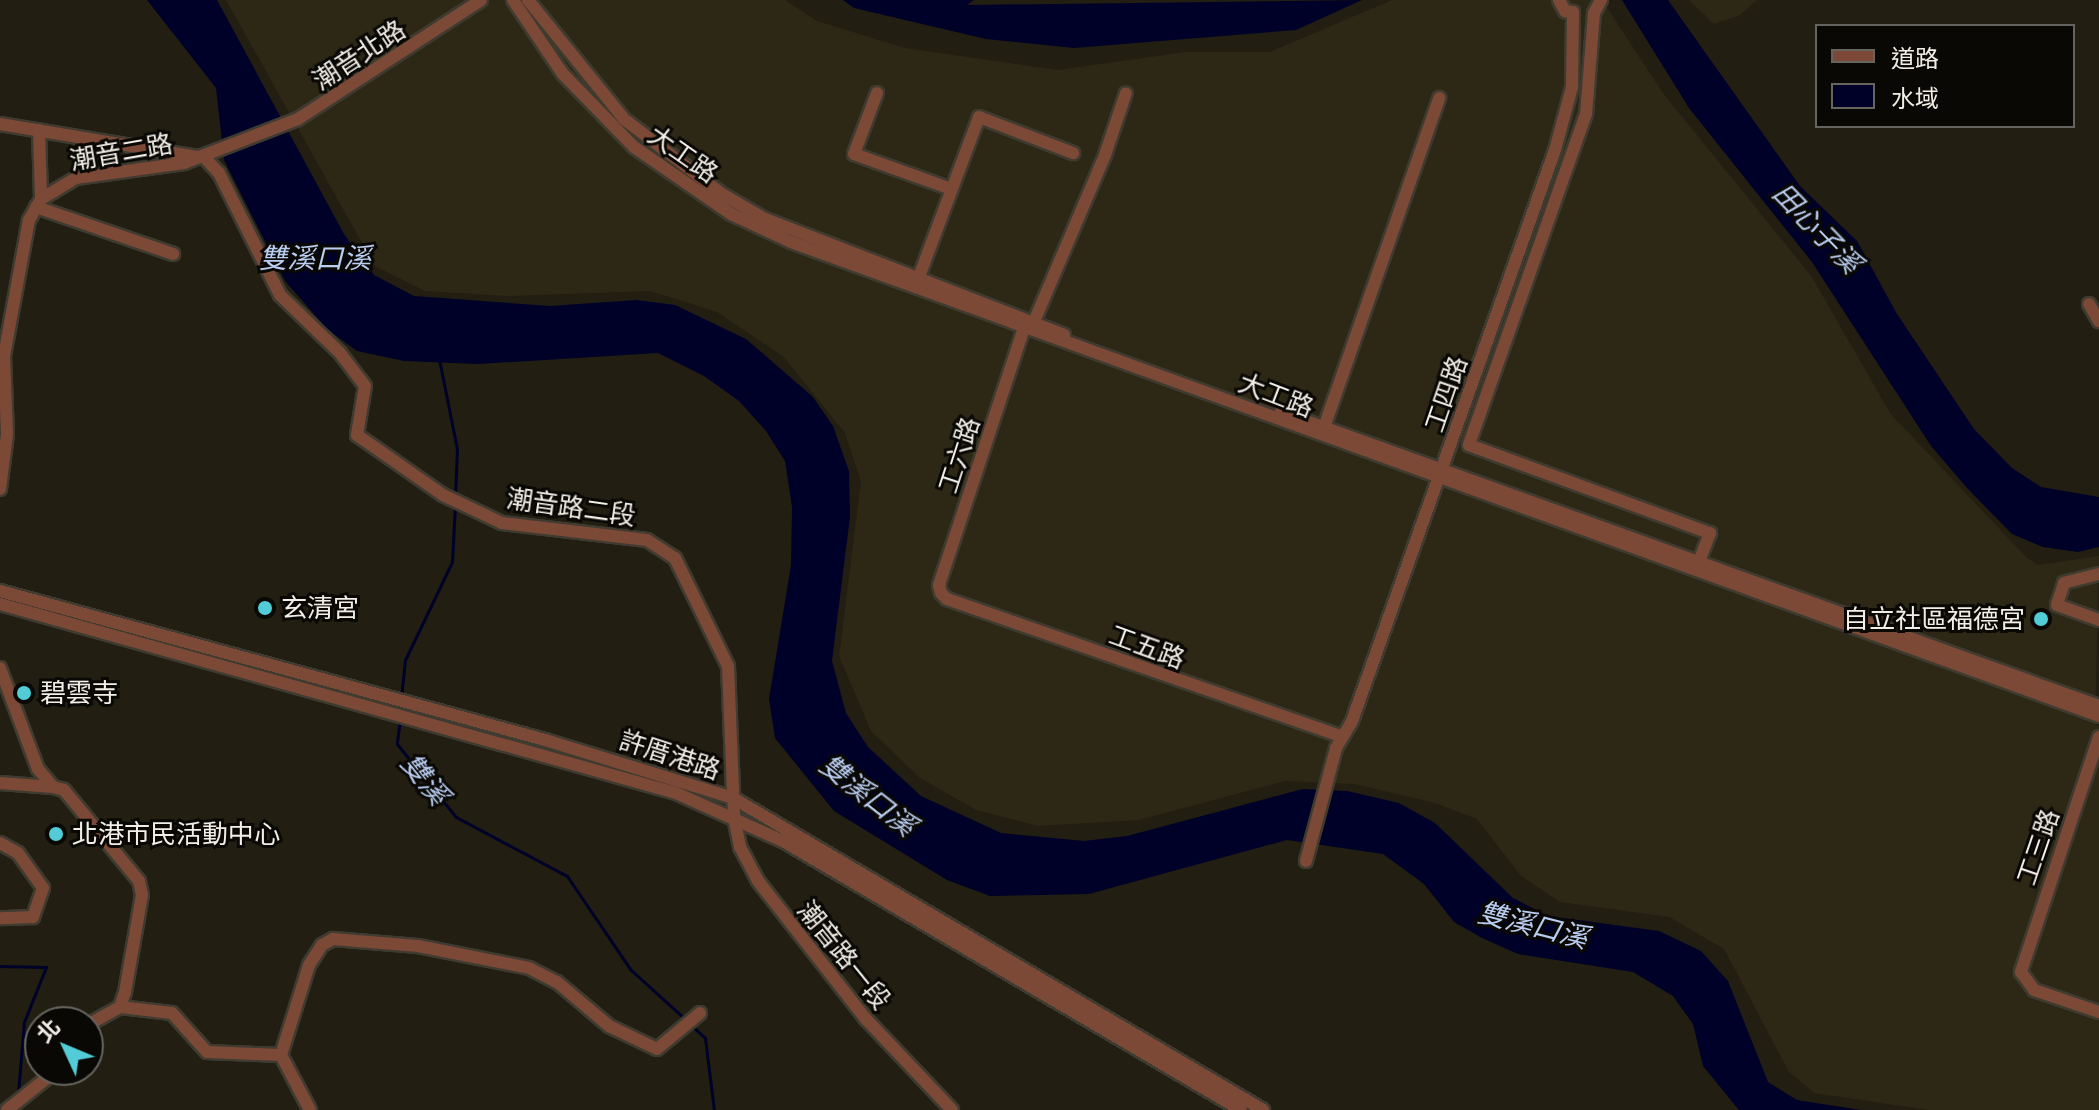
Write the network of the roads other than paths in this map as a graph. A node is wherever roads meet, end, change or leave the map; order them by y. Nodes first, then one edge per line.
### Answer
1 (481, 0) edge
2 (513, 0) edge
3 (528, 0) edge
4 (1559, 0) edge
5 (1582, 0) edge
6 (1601, 0) edge
7 (1573, 12) junction
8 (877, 93) dead end
9 (1126, 93) dead end
10 (1439, 98) dead end
11 (0, 124) edge
12 (39, 130) junction
13 (220, 153) joint
14 (1073, 153) dead end
15 (204, 157) junction
16 (951, 189) junction
17 (38, 203) junction
18 (173, 254) dead end
19 (916, 283) junction
20 (2089, 304) dead end
21 (2099, 321) edge
22 (1028, 327) junction
23 (1322, 432) junction
24 (1440, 475) junction
25 (0, 489) edge
26 (1682, 522) junction
27 (1672, 549) junction
28 (1700, 559) junction
29 (2099, 574) edge
30 (0, 591) edge
31 (941, 593) joint
32 (0, 604) edge
33 (2099, 620) edge
34 (0, 668) edge
35 (2099, 706) edge
36 (2099, 716) edge
37 (1341, 736) junction
38 (2099, 737) edge
39 (0, 783) edge
40 (53, 787) junction
41 (733, 808) junction
42 (0, 843) edge
43 (1307, 857) dead end
44 (0, 918) edge
45 (120, 1007) junction
46 (2099, 1012) edge
47 (104, 1016) edge
48 (693, 1020) dead end
49 (281, 1055) junction
50 (37, 1086) edge
51 (7, 1110) edge
52 (310, 1110) edge
53 (952, 1110) edge
54 (1241, 1110) edge
55 (1263, 1110) edge

1 - 13 street, 潮音北路
2 - 19 street, 大工路
3 - 19 street, 大工路
4 - 7 street
5 - 7 street
6 - 26 street
7 - 24 street, 工四路
8 - 16 street
9 - 22 street, 工六路
10 - 23 street
11 - 12 street
12 - 15 street
12 - 17 street
13 - 15 street, 潮音二路
14 - 16 street
15 - 17 street, 潮音二路
15 - 41 street, 潮音路二段
16 - 19 street
17 - 18 street
17 - 25 street
19 - 22 street, 大工路
20 - 21 street
22 - 23 street, 大工路
22 - 31 street, 工六路
23 - 24 street, 大工路
24 - 27 street, 大工路
24 - 36 street, 大工路
24 - 37 street, 工四路
26 - 27 street
26 - 28 street
27 - 28 street, 大工路
28 - 35 street, 大工路
29 - 33 street
30 - 41 street, 許厝港路
31 - 37 street, 工五路
32 - 41 street, 許厝港路
34 - 40 street
37 - 43 street, 工四路
38 - 46 street, 工三路
39 - 40 street
40 - 45 street
41 - 53 street, 潮音路一段
41 - 54 street, 許厝港路
41 - 55 street, 許厝港路
42 - 44 street
45 - 47 street
45 - 49 street
48 - 49 street
49 - 52 street
50 - 51 street

